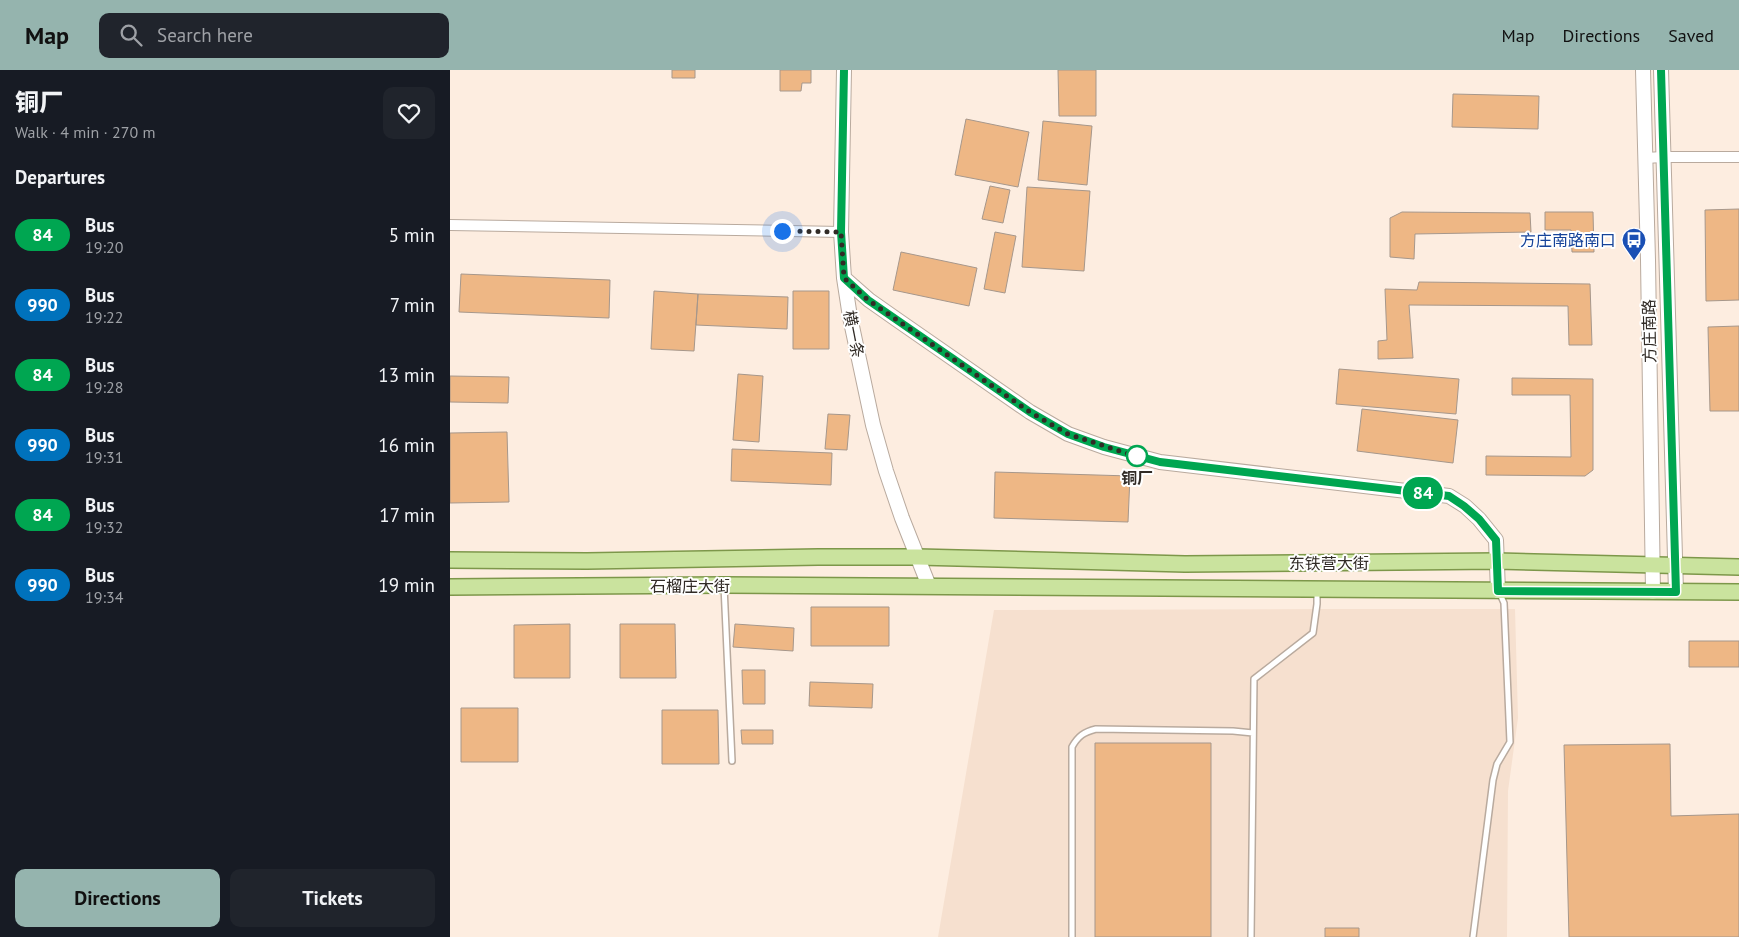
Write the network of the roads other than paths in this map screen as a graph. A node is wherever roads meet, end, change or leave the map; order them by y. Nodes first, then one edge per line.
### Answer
1 (844, 70) edge
2 (1643, 70) edge
3 (1661, 70) edge
4 (1663, 156) junction
5 (1739, 157) edge
6 (1645, 158) junction
7 (450, 225) edge
8 (841, 232) junction
9 (844, 278) junction
10 (918, 556) junction
11 (450, 560) edge
12 (1497, 562) junction
13 (1652, 564) junction
14 (1675, 565) junction
15 (1739, 567) edge
16 (724, 585) junction
17 (930, 586) junction
18 (450, 587) edge
19 (1317, 588) junction
20 (1498, 591) junction
21 (1652, 592) junction
22 (1676, 592) junction
23 (1739, 592) edge
24 (1253, 733) junction
25 (732, 761) dead end
26 (1072, 937) edge
27 (1251, 937) edge
28 (1473, 937) edge

1 - 8 street, 横一条
2 - 6 street, 方庄南路
3 - 4 street, 方庄南路
4 - 5 street
4 - 6 street
4 - 14 street, 方庄南路
6 - 13 street, 方庄南路
7 - 8 street
8 - 9 street, 横一条
9 - 10 street, 横一条
9 - 12 street
10 - 11 main road, 石榴庄大街
10 - 12 main road, 东铁营大街
10 - 17 street, 横一条
12 - 13 main road, 东铁营大街
12 - 20 street
13 - 14 main road, 东铁营大街
13 - 21 street, 方庄南路
14 - 15 main road, 东铁营大街
14 - 22 street, 方庄南路
16 - 17 main road, 石榴庄大街
16 - 18 main road, 石榴庄大街
16 - 25 lane
17 - 19 main road, 东铁营大街
19 - 20 main road, 东铁营大街
19 - 24 lane
20 - 21 main road, 东铁营大街
20 - 28 lane
21 - 22 main road, 东铁营大街
22 - 23 main road, 东铁营大街
24 - 26 lane
24 - 27 lane

